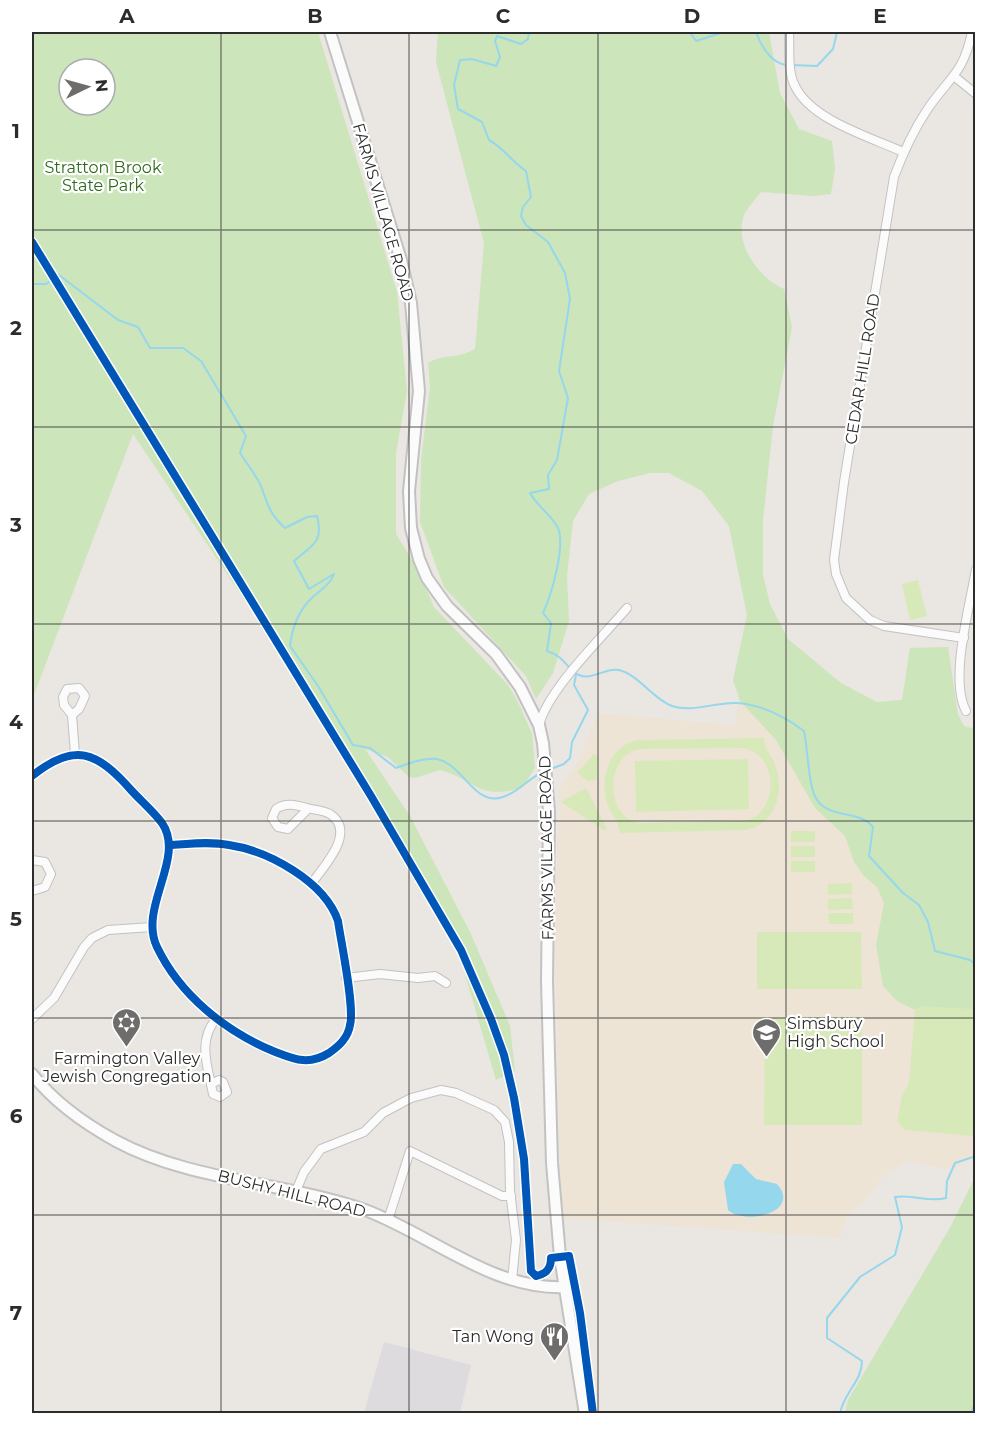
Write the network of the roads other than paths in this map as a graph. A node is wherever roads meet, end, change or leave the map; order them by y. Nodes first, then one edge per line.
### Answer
1 (330, 32) edge
2 (789, 32) edge
3 (972, 32) edge
4 (955, 77) junction
5 (975, 94) edge
6 (903, 152) junction
7 (975, 569) edge
8 (627, 608) dead end
9 (964, 638) junction
10 (966, 711) dead end
11 (72, 715) dead end
12 (539, 725) junction
13 (75, 754) junction
14 (32, 776) edge
15 (308, 809) junction
16 (169, 845) junction
17 (32, 860) edge
18 (312, 883) junction
19 (32, 891) edge
20 (152, 927) junction
21 (346, 978) junction
22 (446, 983) dead end
23 (32, 1019) edge
24 (216, 1019) junction
25 (32, 1074) edge
26 (211, 1084) dead end
27 (296, 1191) junction
28 (511, 1196) junction
29 (388, 1220) junction
30 (512, 1280) junction
31 (566, 1287) junction
32 (585, 1413) edge

1 - 12 main road, FARMS VILLAGE ROAD
2 - 6 street
3 - 4 street, CEDAR HILL ROAD
4 - 5 street
4 - 6 street, CEDAR HILL ROAD
6 - 9 street, CEDAR HILL ROAD
7 - 9 street
8 - 12 street
9 - 10 street
11 - 13 street
12 - 31 main road, FARMS VILLAGE ROAD
13 - 14 street
13 - 16 street
15 - 15 street
15 - 18 street
16 - 18 street
16 - 20 street
17 - 19 street
18 - 21 street
20 - 23 street
20 - 24 street
21 - 22 street
21 - 24 street
24 - 26 street
25 - 27 main road, BUSHY HILL ROAD
27 - 28 street
27 - 29 main road, BUSHY HILL ROAD
28 - 29 street
28 - 30 street
29 - 30 main road, BUSHY HILL ROAD
30 - 31 main road, BUSHY HILL ROAD
31 - 32 main road, FARMS VILLAGE ROAD

